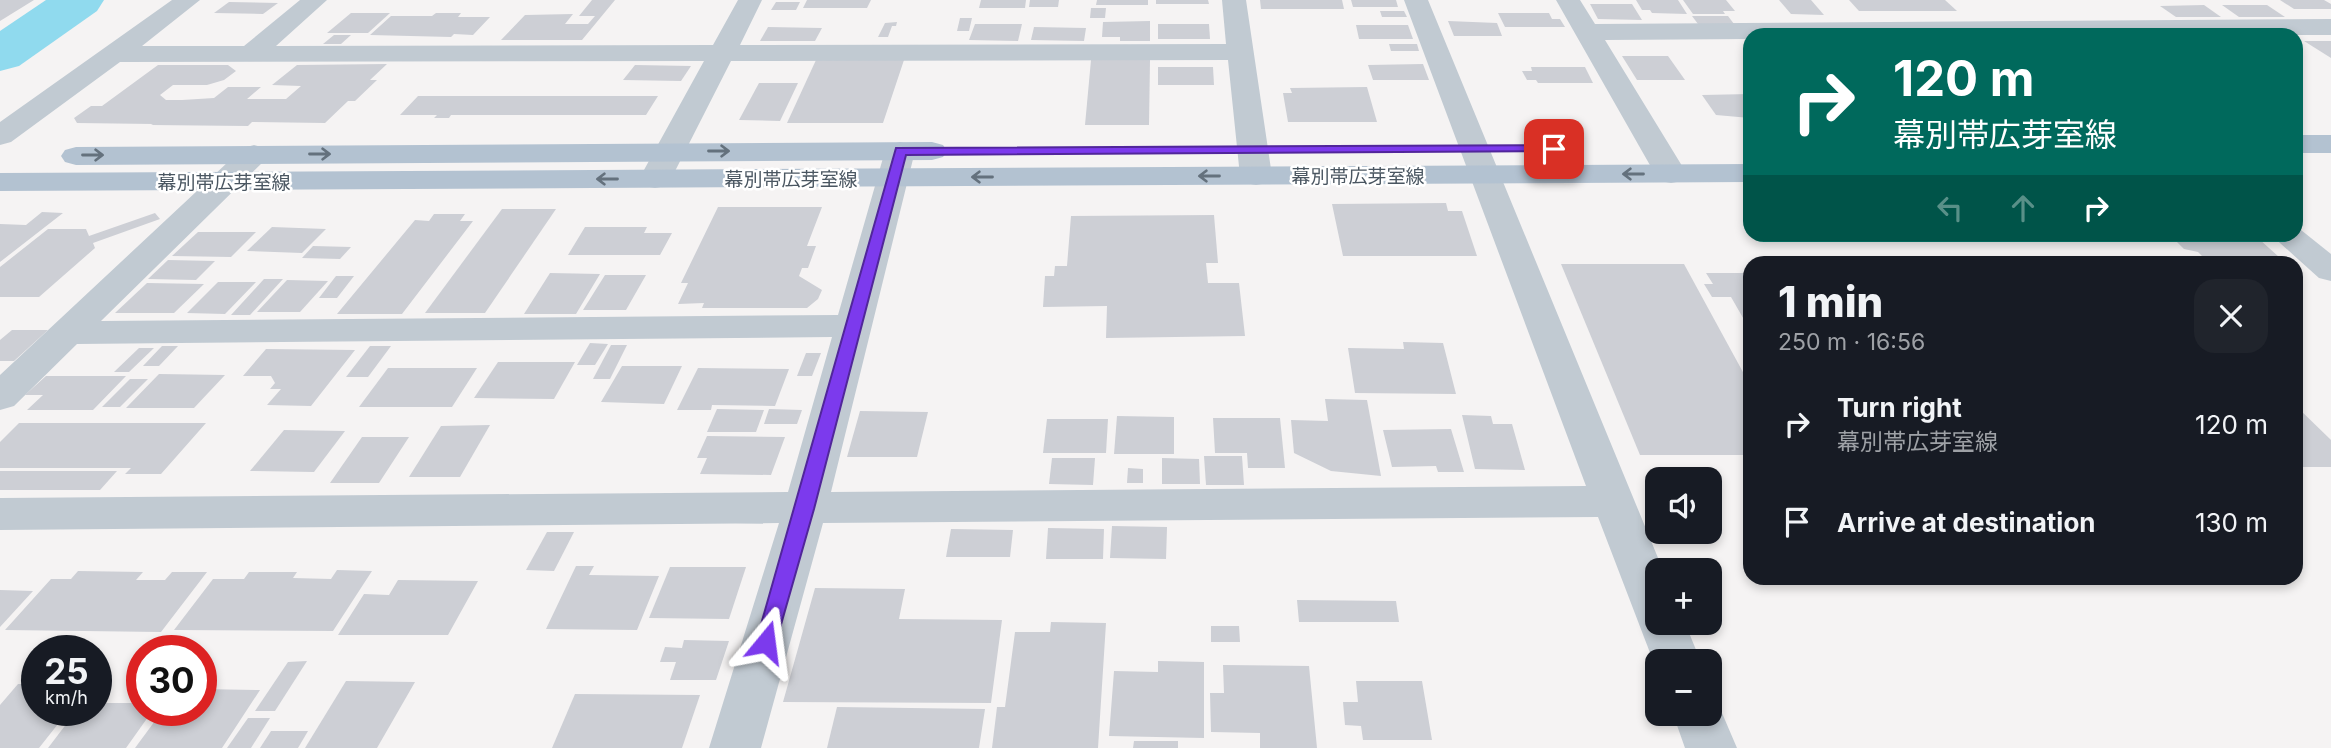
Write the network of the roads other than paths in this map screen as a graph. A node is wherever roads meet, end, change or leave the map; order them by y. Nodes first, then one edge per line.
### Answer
1 (188, 0) edge
2 (315, 0) edge
3 (750, 0) edge
4 (1234, 0) edge
5 (1416, 0) edge
6 (1567, 0) edge
7 (2005, 7) dead end
8 (2215, 7) dead end
9 (2246, 27) junction
10 (2331, 27) edge
11 (2031, 28) edge
12 (2193, 28) edge
13 (1587, 32) junction
14 (1743, 32) edge
15 (1241, 52) junction
16 (114, 54) junction
17 (250, 54) junction
18 (720, 54) junction
19 (0, 136) edge
20 (2303, 144) edge
21 (2331, 144) edge
22 (1743, 149) edge
23 (254, 154) junction
24 (0, 156) edge
25 (1664, 161) junction
26 (1481, 162) junction
27 (1254, 163) junction
28 (896, 164) junction
29 (662, 165) junction
30 (2303, 170) edge
31 (2331, 170) edge
32 (1743, 172) edge
33 (0, 182) edge
34 (225, 182) junction
35 (2297, 242) edge
36 (2331, 271) edge
37 (853, 326) junction
38 (69, 332) junction
39 (0, 397) edge
40 (1613, 502) junction
41 (805, 509) junction
42 (0, 513) edge
43 (1645, 582) edge
44 (1703, 726) edge
45 (735, 748) edge
46 (1711, 748) edge

1 - 16 street
2 - 17 street
3 - 18 street
4 - 15 street
5 - 26 street
6 - 13 street
7 - 11 street
8 - 9 street
9 - 10 street
9 - 12 street
13 - 14 street
13 - 25 street
15 - 18 street
15 - 27 street
16 - 17 street
16 - 19 street
17 - 18 street
18 - 29 street
20 - 21 main road
22 - 25 main road, 幕別帯広芽室線
24 -> 23 main road, 幕別帯広芽室線
23 -> 29 main road, 幕別帯広芽室線
23 - 34 street
25 - 26 main road, 幕別帯広芽室線
25 - 32 main road, 幕別帯広芽室線
26 - 27 main road, 幕別帯広芽室線
26 - 40 street
27 - 28 main road, 幕別帯広芽室線
28 - 29 main road, 幕別帯広芽室線
28 - 37 street
29 -> 34 main road, 幕別帯広芽室線
30 - 31 main road
33 - 34 main road, 幕別帯広芽室線
34 - 38 street
35 - 36 street
37 - 38 street
37 - 41 street
38 - 39 street
40 - 41 street
40 - 43 street
41 - 42 street
41 - 45 street
44 - 46 street

